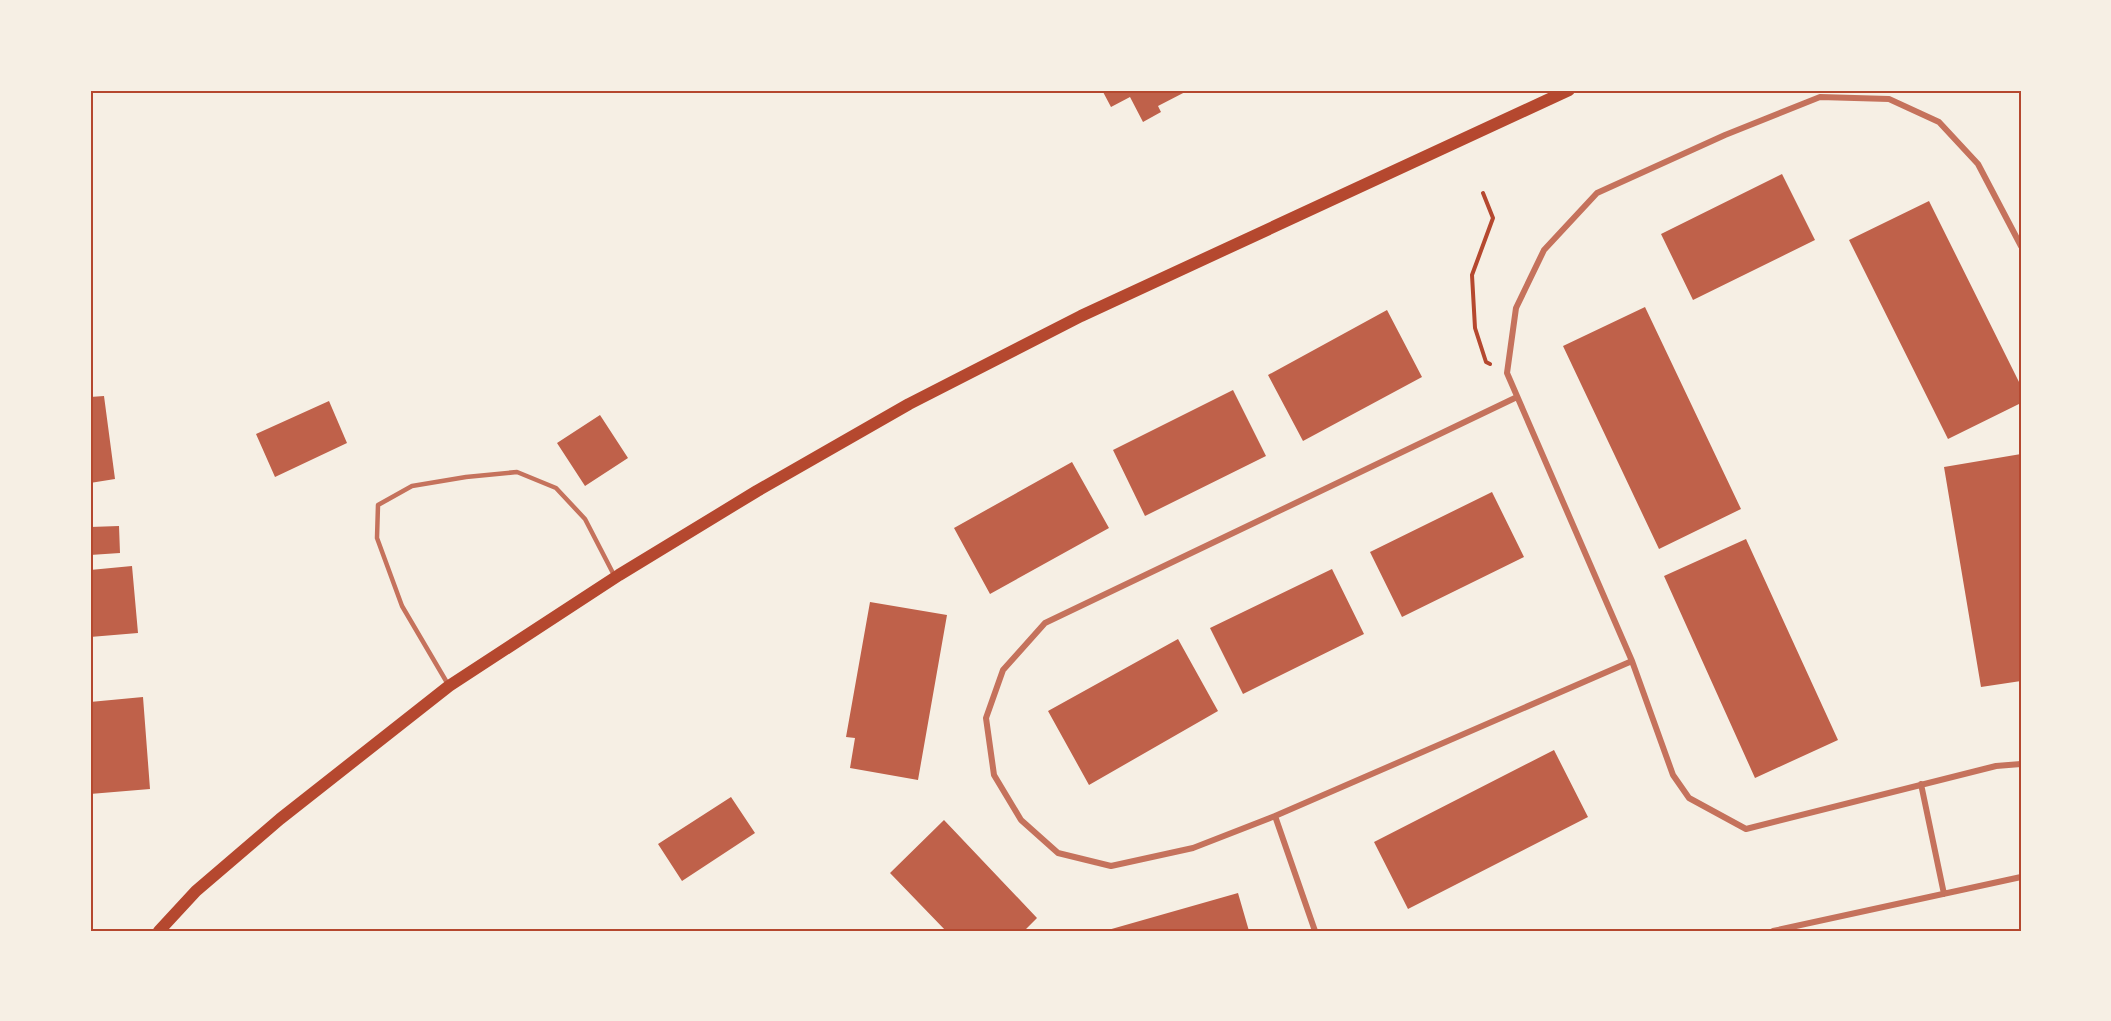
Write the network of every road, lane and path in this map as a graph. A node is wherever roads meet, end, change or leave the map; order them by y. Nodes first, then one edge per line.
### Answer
1 (1569, 90) edge
2 (1483, 193) dead end
3 (2021, 246) edge
4 (1507, 373) junction
5 (1517, 397) junction
6 (615, 578) junction
7 (1632, 661) junction
8 (449, 686) junction
9 (2021, 764) edge
10 (1921, 784) junction
11 (1275, 816) junction
12 (2021, 877) edge
13 (1944, 894) junction
14 (159, 931) edge
15 (1315, 931) edge
16 (1773, 931) edge

1 - 6 main road
2 - 4 path
3 - 4 street
4 - 5 street
5 - 7 street
5 - 11 street
6 - 8 main road
6 - 8 lane
7 - 10 street
7 - 11 street
8 - 14 main road
9 - 10 street
10 - 13 street
11 - 15 street
12 - 13 street
13 - 16 street

